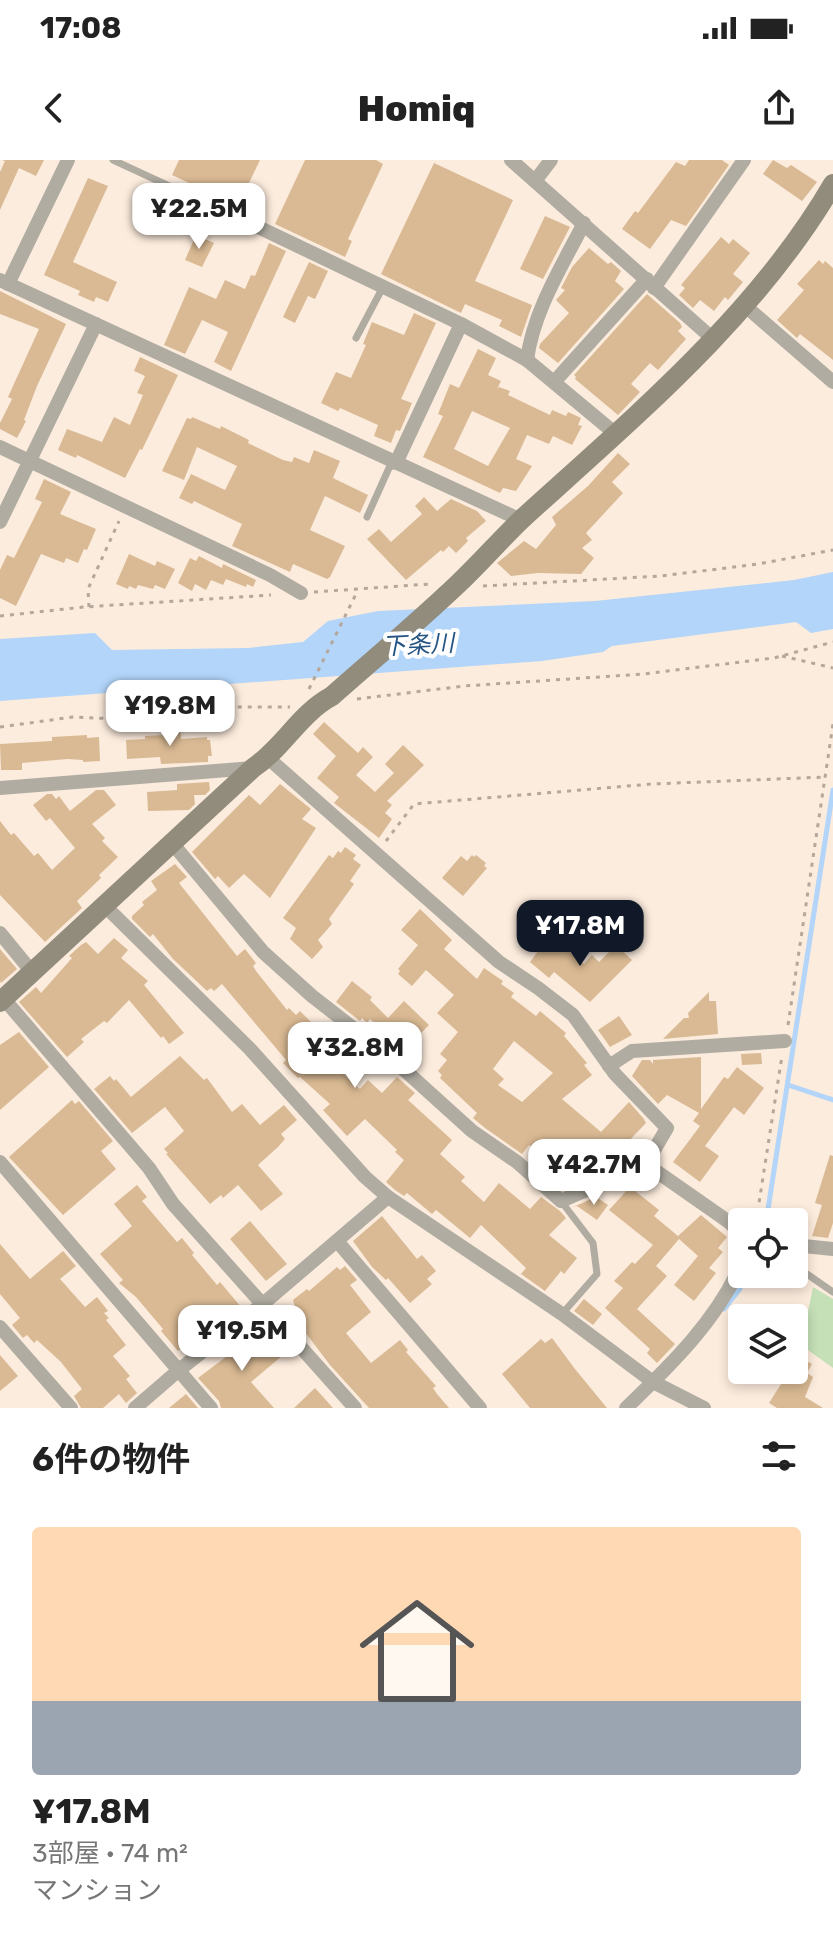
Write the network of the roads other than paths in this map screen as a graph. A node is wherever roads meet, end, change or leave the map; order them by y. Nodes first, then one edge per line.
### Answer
1 (68, 160) edge
2 (113, 160) edge
3 (511, 160) edge
4 (551, 160) edge
5 (744, 160) edge
6 (535, 181) junction
7 (833, 184) edge
8 (826, 209) edge
9 (584, 223) junction
10 (256, 226) joint
11 (4, 282) edge
12 (651, 283) junction
13 (383, 287) junction
14 (743, 304) junction
15 (96, 324) junction
16 (461, 324) junction
17 (356, 338) dead end
18 (713, 339) junction
19 (527, 360) junction
20 (555, 381) junction
21 (833, 382) edge
22 (617, 435) junction
23 (0, 447) edge
24 (29, 461) junction
25 (396, 463) junction
26 (367, 517) dead end
27 (521, 520) junction
28 (0, 522) edge
29 (301, 593) road end
30 (260, 763) junction
31 (0, 788) edge
32 (172, 843) junction
33 (105, 906) junction
34 (0, 933) edge
35 (32, 972) junction
36 (2, 1001) edge
37 (785, 1041) road end
38 (609, 1066) junction
39 (0, 1162) edge
40 (646, 1164) junction
41 (388, 1197) junction
42 (561, 1201) junction
43 (728, 1221) edge
44 (337, 1241) junction
45 (808, 1246) edge
46 (833, 1249) edge
47 (808, 1275) edge
48 (732, 1288) edge
49 (833, 1292) edge
50 (264, 1303) junction
51 (562, 1314) junction
52 (0, 1327) edge
53 (179, 1370) junction
54 (653, 1382) junction
55 (71, 1408) edge
56 (135, 1408) edge
57 (211, 1408) edge
58 (355, 1408) edge
59 (480, 1408) edge
60 (626, 1408) edge
61 (704, 1408) edge

1 - 11 street
2 - 10 lane
3 - 6 street
4 - 6 street
5 - 12 street
6 - 9 street
7 - 8 street
8 - 14 street
9 - 12 street
9 - 19 street
10 - 13 street
11 - 15 street
12 - 18 street
12 - 20 street
13 - 16 street
13 - 17 lane
14 - 18 street
14 - 21 street
15 - 24 street
15 - 25 street
16 - 19 street
16 - 25 street
18 - 22 street
19 - 20 street
20 - 22 street
22 - 27 street
23 - 24 street
24 - 28 street
24 - 29 street
25 - 26 lane
25 - 27 street
27 - 30 street
30 - 31 street
30 - 32 street
30 - 38 street
32 - 33 street
32 - 42 street
33 - 35 street
33 - 41 street
34 - 35 street
35 - 36 street
36 - 50 street
37 - 38 street
38 - 40 street
39 - 53 street
40 - 42 street
40 - 43 street
41 - 44 street
41 - 51 street
42 - 51 lane
44 - 50 street
44 - 59 street
45 - 46 street
47 - 49 lane
48 - 54 street
50 - 53 street
50 - 58 street
51 - 54 street
52 - 55 street
53 - 56 street
53 - 57 street
54 - 60 street
54 - 61 street

